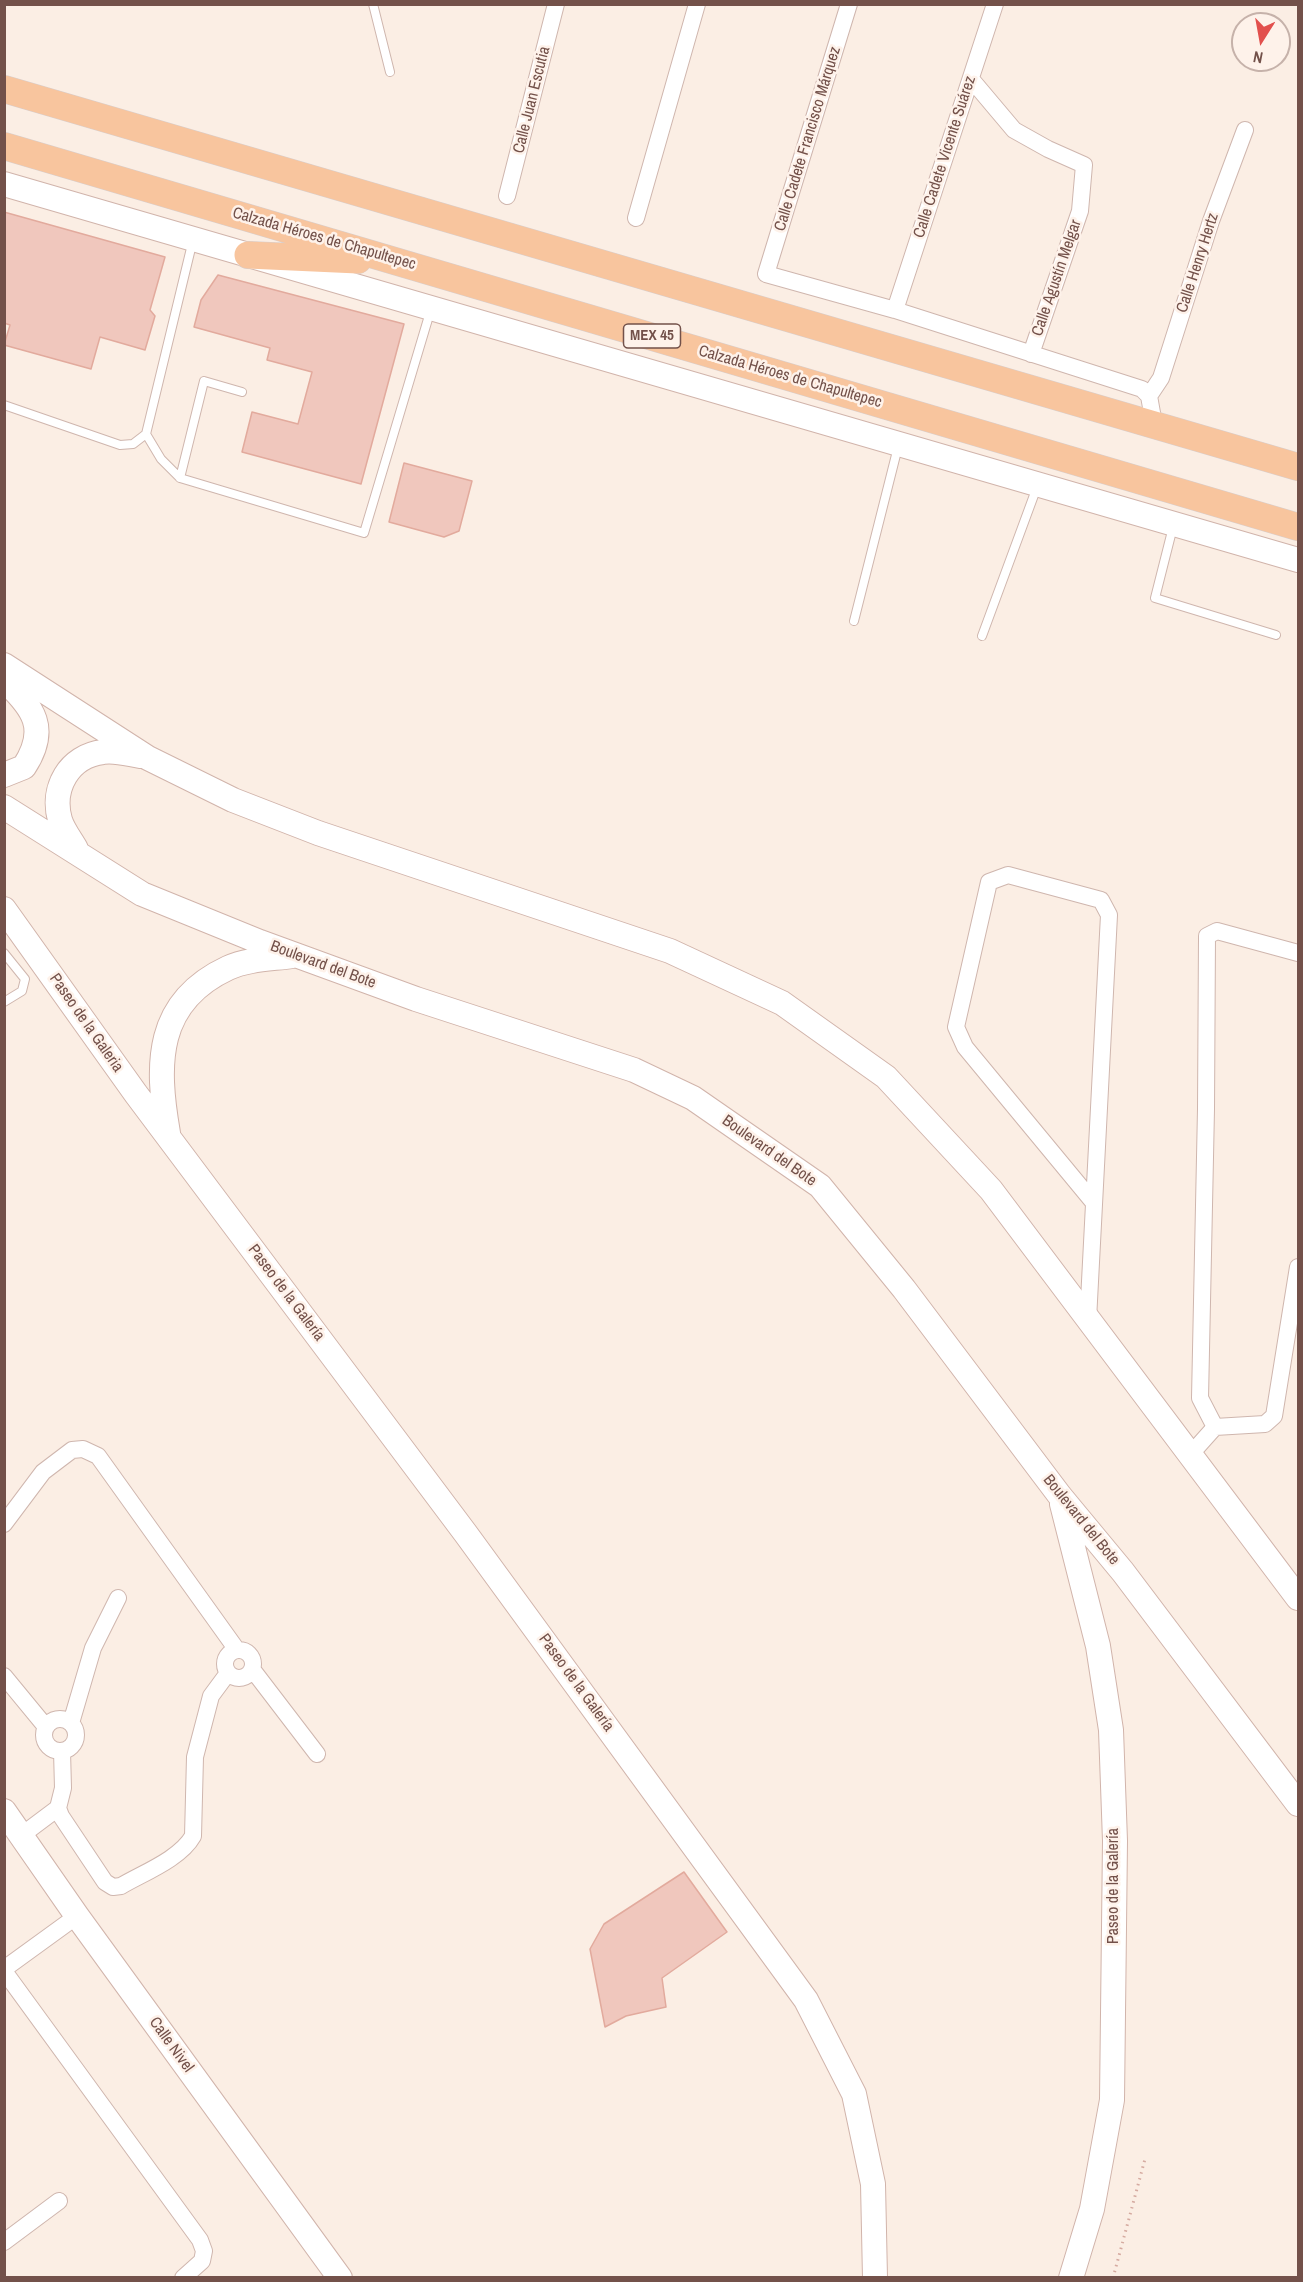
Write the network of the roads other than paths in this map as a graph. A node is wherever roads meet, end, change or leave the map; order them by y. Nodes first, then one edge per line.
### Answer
1 (373, 4) edge
2 (556, 4) edge
3 (697, 4) edge
4 (849, 4) edge
5 (995, 4) edge
6 (390, 72) dead end
7 (970, 79) junction
8 (4, 89) edge
9 (1245, 130) dead end
10 (4, 146) edge
11 (4, 184) edge
12 (507, 196) dead end
13 (636, 218) dead end
14 (193, 239) junction
15 (248, 255) junction
16 (403, 262) junction
17 (431, 308) junction
18 (895, 310) junction
19 (1031, 354) junction
20 (242, 392) dead end
21 (1149, 396) junction
22 (4, 405) edge
23 (1154, 424) junction
24 (146, 434) junction
25 (899, 444) junction
26 (1299, 467) edge
27 (180, 478) junction
28 (1039, 484) junction
29 (1174, 524) junction
30 (1299, 527) edge
31 (1299, 560) edge
32 (854, 621) dead end
33 (1276, 634) dead end
34 (982, 636) dead end
35 (4, 665) edge
36 (4, 680) edge
37 (148, 758) junction
38 (4, 775) edge
39 (4, 807) edge
40 (79, 853) junction
41 (4, 909) edge
42 (4, 953) edge
43 (1299, 953) edge
44 (299, 956) junction
45 (4, 1002) edge
46 (168, 1136) junction
47 (1094, 1203) junction
48 (1299, 1267) edge
49 (1088, 1320) junction
50 (1215, 1427) junction
51 (1191, 1455) junction
52 (1059, 1496) junction
53 (4, 1524) edge
54 (118, 1598) dead end
55 (1299, 1598) edge
56 (237, 1650) junction
57 (252, 1669) junction
58 (228, 1673) junction
59 (4, 1676) edge
60 (71, 1723) junction
61 (46, 1727) junction
62 (62, 1751) junction
63 (317, 1754) dead end
64 (1299, 1804) edge
65 (58, 1808) junction
66 (4, 1810) edge
67 (22, 1835) junction
68 (77, 1916) junction
69 (4, 1970) edge
70 (59, 2201) dead end
71 (4, 2242) edge
72 (183, 2277) edge
73 (340, 2277) edge
74 (874, 2277) edge
75 (1071, 2277) edge

1 - 6 lane
2 - 12 street, Calle Juan Escutia
3 - 13 street
4 - 18 street, Calle Cadete Francisco Márquez
5 - 7 street, Calle Cadete Vicente Suárez
7 - 18 street, Calle Cadete Vicente Suárez
7 - 19 street, Calle Agustín Melgar
8 - 23 main road
9 - 21 street, Calle Henry Hertz
10 - 16 main road, Calzada Héroes de Chapultepec / MEX 45
11 - 14 street
14 - 15 street
14 - 24 lane
15 - 16 main road
15 - 17 street
16 - 30 main road, Calzada Héroes de Chapultepec / MEX 45
17 - 25 street
17 - 27 lane
18 - 19 street
19 - 21 street
20 - 27 lane
21 - 23 street
22 - 24 lane
23 - 26 main road
24 - 27 lane
25 - 28 street
25 - 32 lane
28 - 29 street
28 - 34 lane
29 - 31 street
29 - 33 lane
35 - 37 street
36 - 38 street
37 - 40 street
37 - 49 street
39 - 40 street, Boulevard del Bote
40 - 44 street, Boulevard del Bote
41 - 46 street, Paseo de la Galeria
42 - 45 lane
43 - 50 street
44 - 46 street
44 - 52 street, Boulevard del Bote
46 - 74 street, Paseo de la Galería
47 - 47 street
47 - 49 street
48 - 50 street
49 - 51 street
50 - 51 street
51 - 55 street
52 - 64 street, Boulevard del Bote
52 - 75 street, Paseo de la Galería
53 - 56 street
54 - 60 street
56 - 57 street
56 - 58 street
57 - 58 street
57 - 63 street
58 - 65 street
59 - 61 street
60 - 61 street
60 - 62 street
61 - 62 street
62 - 65 street
65 - 67 street
66 - 67 street, Calle Nivel
67 - 68 street, Calle Nivel
68 - 69 street
68 - 73 street, Calle Nivel
69 - 72 street
70 - 71 street

